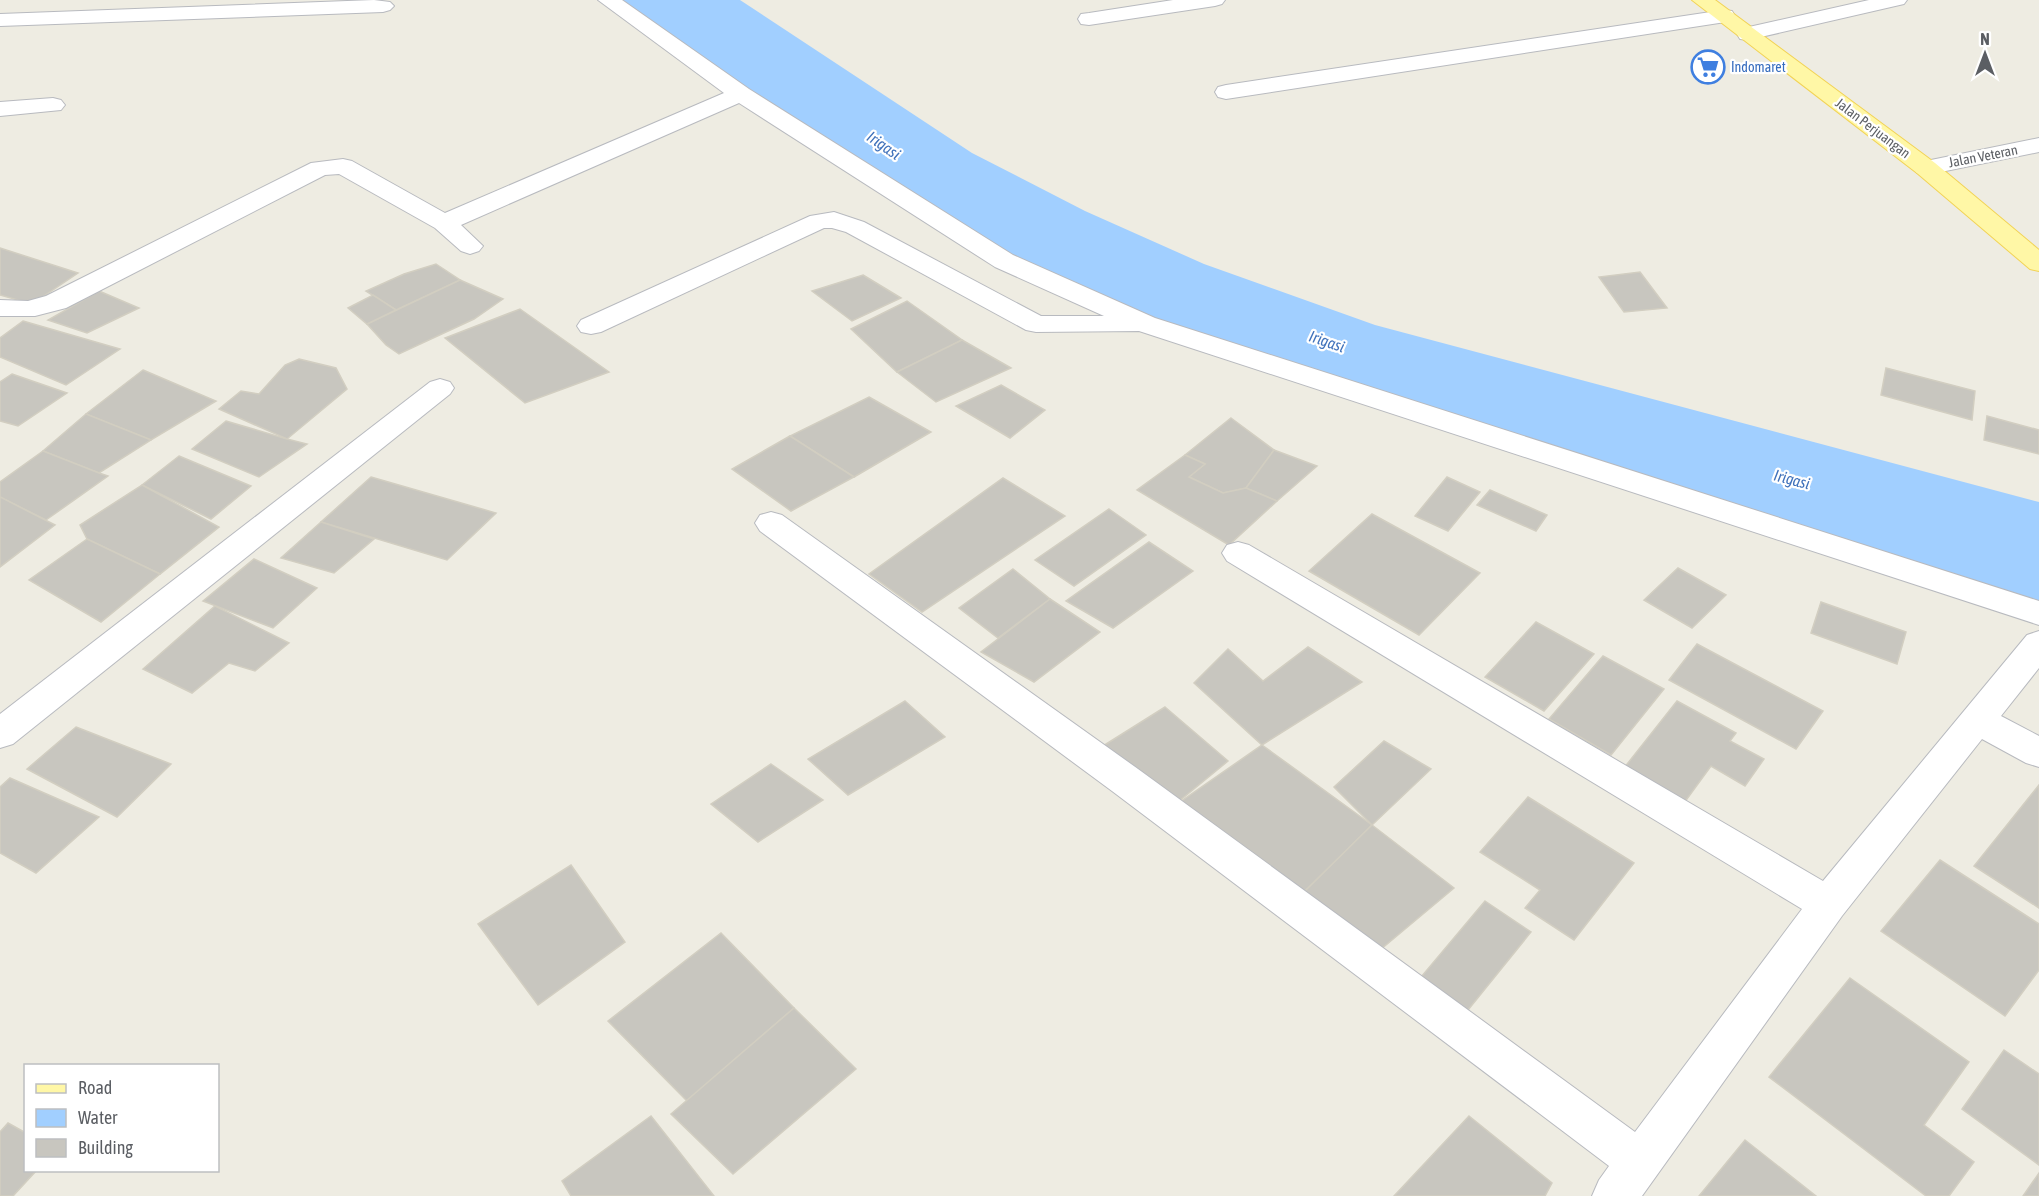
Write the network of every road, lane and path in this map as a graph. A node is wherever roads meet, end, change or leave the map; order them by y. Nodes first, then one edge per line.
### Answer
1 (198, 0) edge
2 (608, 0) edge
3 (1215, 0) edge
4 (1702, 0) edge
5 (1897, 0) edge
6 (383, 6) dead end
7 (217, 12) junction
8 (1724, 16) junction
9 (1089, 19) dead end
10 (0, 20) edge
11 (1748, 34) junction
12 (1226, 92) dead end
13 (741, 94) junction
14 (53, 105) dead end
15 (0, 109) edge
16 (2039, 145) edge
17 (1926, 168) junction
18 (444, 223) junction
19 (470, 246) dead end
20 (2039, 263) edge
21 (0, 308) edge
22 (1145, 324) junction
23 (591, 326) dead end
24 (440, 388) dead end
25 (771, 523) dead end
26 (1238, 553) dead end
27 (2039, 613) edge
28 (2037, 650) edge
29 (1977, 720) junction
30 (0, 734) edge
31 (2039, 753) edge
32 (1828, 904) junction
33 (1640, 1162) junction
34 (1615, 1196) edge

1 - 7 street
2 - 13 street
3 - 9 street
4 - 8 main road, Jalan Perjuangan
5 - 11 street
6 - 7 street
7 - 10 street
8 - 11 main road, Jalan Perjuangan
8 - 12 street
11 - 17 main road, Jalan Perjuangan
13 - 18 street
13 - 22 street
14 - 15 street
16 - 17 street, Jalan Veteran
17 - 20 main road, Jalan Perjuangan
18 - 19 street
18 - 21 street
22 - 23 street
22 - 27 street
24 - 30 street
25 - 33 street
26 - 32 street
28 - 29 street
29 - 31 street
29 - 32 street
32 - 33 street
33 - 34 street

